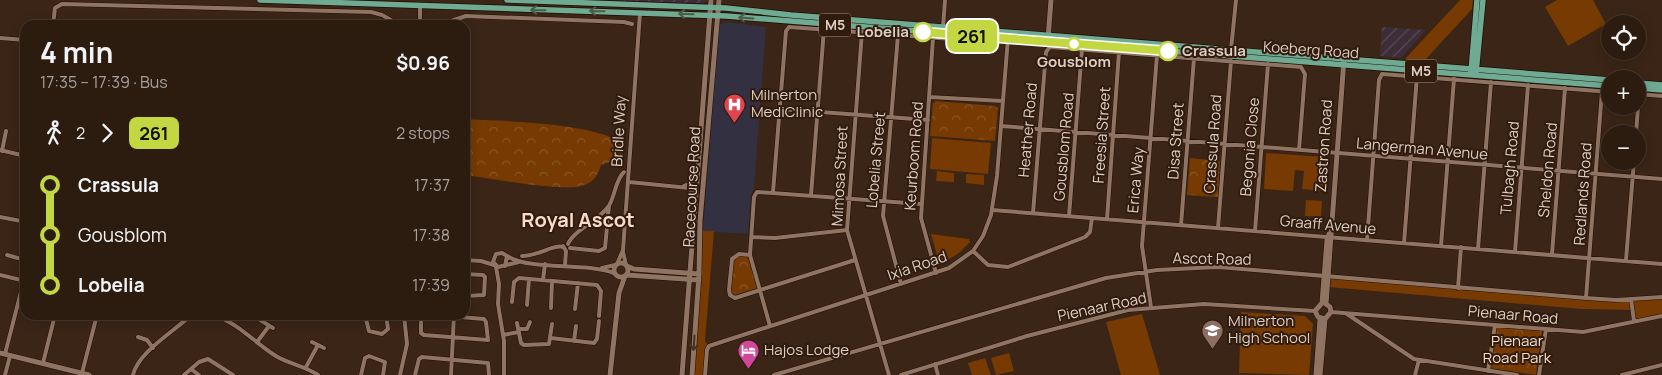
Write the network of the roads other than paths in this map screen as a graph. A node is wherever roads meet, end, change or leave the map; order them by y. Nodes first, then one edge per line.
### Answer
1 (260, 0) edge
2 (507, 0) edge
3 (711, 0) edge
4 (719, 0) edge
5 (945, 0) edge
6 (1050, 0) edge
7 (1236, 0) edge
8 (1476, 0) edge
9 (1483, 0) edge
10 (579, 1) edge
11 (420, 3) edge
12 (710, 7) junction
13 (718, 8) junction
14 (579, 11) junction
15 (640, 12) junction
16 (710, 15) junction
17 (717, 16) junction
18 (54, 20) edge
19 (391, 20) edge
20 (420, 20) edge
21 (454, 20) edge
22 (632, 24) dead end
23 (943, 28) junction
24 (824, 29) junction
25 (862, 32) junction
26 (898, 35) junction
27 (1008, 36) junction
28 (0, 38) edge
29 (933, 38) junction
30 (20, 40) edge
31 (1047, 41) junction
32 (992, 42) dead end
33 (1082, 49) junction
34 (1119, 52) junction
35 (1157, 55) junction
36 (1231, 56) junction
37 (1194, 58) junction
38 (1343, 62) junction
39 (1268, 64) junction
40 (1474, 72) junction
41 (1417, 76) junction
42 (1454, 79) junction
43 (1601, 79) edge
44 (1491, 82) junction
45 (1646, 84) edge
46 (1528, 85) junction
47 (1601, 85) edge
48 (1662, 85) edge
49 (1565, 88) junction
50 (1662, 90) edge
51 (1601, 91) edge
52 (1646, 91) edge
53 (1646, 93) edge
54 (1662, 96) edge
55 (929, 97) junction
56 (1003, 101) junction
57 (1601, 105) edge
58 (780, 109) junction
59 (817, 112) junction
60 (854, 114) junction
61 (891, 116) junction
62 (928, 120) junction
63 (1001, 126) junction
64 (1039, 129) junction
65 (6, 131) dead end
66 (1077, 133) junction
67 (1114, 136) junction
68 (1151, 138) junction
69 (1188, 142) junction
70 (1224, 144) junction
71 (1262, 147) junction
72 (1, 150) edge
73 (1299, 150) junction
74 (1336, 153) junction
75 (20, 155) edge
76 (1373, 156) junction
77 (1410, 159) junction
78 (1447, 162) junction
79 (1484, 166) junction
80 (1522, 168) junction
81 (1633, 170) edge
82 (1559, 171) junction
83 (624, 172) dead end
84 (1596, 175) junction
85 (697, 177) junction
86 (1633, 178) junction
87 (1662, 179) edge
88 (629, 182) junction
89 (682, 186) junction
90 (773, 192) junction
91 (810, 195) junction
92 (695, 198) junction
93 (848, 198) junction
94 (885, 201) junction
95 (921, 204) junction
96 (609, 206) junction
97 (992, 210) junction
98 (1033, 213) junction
99 (601, 215) junction
100 (608, 216) junction
101 (1069, 216) junction
102 (0, 217) edge
103 (1092, 218) junction
104 (1107, 219) junction
105 (20, 221) edge
106 (1144, 222) junction
107 (1181, 225) junction
108 (1218, 228) junction
109 (847, 230) junction
110 (1255, 231) junction
111 (1330, 236) junction
112 (751, 237) junction
113 (1367, 240) junction
114 (1404, 243) junction
115 (569, 246) junction
116 (1441, 246) junction
117 (1461, 247) junction
118 (564, 249) junction
119 (1478, 249) junction
120 (623, 250) junction
121 (973, 251) junction
122 (1515, 252) junction
123 (1552, 254) junction
124 (7, 255) dead end
125 (750, 255) junction
126 (494, 256) junction
127 (507, 256) junction
128 (522, 256) dead end
129 (1589, 258) junction
130 (20, 259) edge
131 (470, 260) edge
132 (855, 260) junction
133 (1626, 260) junction
134 (481, 261) junction
135 (521, 262) junction
136 (545, 264) junction
137 (1662, 264) edge
138 (565, 265) junction
139 (616, 265) junction
140 (626, 265) junction
141 (496, 266) junction
142 (504, 266) junction
143 (598, 268) junction
144 (1146, 272) junction
145 (936, 273) junction
146 (470, 274) edge
147 (0, 275) edge
148 (615, 275) junction
149 (626, 275) junction
150 (690, 276) junction
151 (699, 277) junction
152 (1326, 277) junction
153 (20, 278) edge
154 (528, 279) junction
155 (543, 280) junction
156 (552, 281) junction
157 (499, 284) junction
158 (578, 284) junction
159 (901, 284) junction
160 (1458, 288) junction
161 (760, 290) junction
162 (618, 293) junction
163 (20, 295) edge
164 (866, 295) junction
165 (470, 296) edge
166 (1662, 297) edge
167 (1586, 298) junction
168 (1631, 299) junction
169 (512, 302) dead end
170 (1324, 303) junction
171 (527, 305) dead end
172 (1151, 307) junction
173 (551, 308) dead end
174 (575, 309) dead end
175 (1315, 311) junction
176 (1331, 312) junction
177 (1346, 313) junction
178 (1363, 315) junction
179 (599, 316) dead end
180 (1662, 316) edge
181 (470, 318) edge
182 (1322, 319) junction
183 (54, 320) edge
184 (95, 320) edge
185 (186, 320) edge
186 (226, 320) edge
187 (260, 320) edge
188 (366, 320) edge
189 (387, 320) edge
190 (405, 320) edge
191 (421, 320) edge
192 (454, 320) edge
193 (599, 321) dead end
194 (1634, 321) junction
195 (530, 322) dead end
196 (1359, 322) junction
197 (518, 323) dead end
198 (552, 324) dead end
199 (1495, 325) junction
200 (576, 326) dead end
201 (770, 326) junction
202 (1546, 329) junction
203 (519, 330) junction
204 (504, 335) junction
205 (138, 337) dead end
206 (453, 338) junction
207 (551, 338) junction
208 (574, 341) junction
209 (257, 342) junction
210 (312, 342) dead end
211 (880, 343) junction
212 (318, 346) junction
213 (153, 348) junction
214 (324, 348) dead end
215 (5, 354) edge
216 (452, 360) junction
217 (1320, 360) junction
218 (1419, 360) junction
219 (43, 363) junction
220 (934, 364) junction
221 (1662, 365) edge
222 (306, 367) junction
223 (191, 369) junction
224 (1488, 371) junction
225 (82, 373) junction
226 (5, 375) edge
227 (89, 375) edge
228 (132, 375) edge
229 (184, 375) edge
230 (199, 375) edge
231 (233, 375) edge
232 (318, 375) edge
233 (361, 375) edge
234 (383, 375) edge
235 (400, 375) edge
236 (415, 375) edge
237 (451, 375) edge
238 (489, 375) edge
239 (504, 375) edge
240 (610, 375) edge
241 (682, 375) edge
242 (692, 375) edge
243 (705, 375) edge
244 (774, 375) edge
245 (889, 375) edge
246 (901, 375) edge
247 (938, 375) edge
248 (1316, 375) edge
249 (1320, 375) edge
250 (1415, 375) edge
251 (1517, 375) edge
252 (1539, 375) edge
253 (1622, 375) edge

1 - 11 main road, Koeberg Road / M5
2 - 10 main road, Koeberg Road / M5
3 - 12 street, Racecourse Road
4 - 13 street, Racecourse Road
5 - 23 street
6 - 31 street
7 - 36 street, Crassula Road
8 - 40 main road
9 - 40 main road
10 - 12 main road, Koeberg Road / M5
10 - 14 street
14 -> 11 main road, Koeberg Road / M5
11 - 20 street
12 - 13 main road, Koeberg Road / M5
12 - 16 street, Racecourse Road
13 - 17 street, Racecourse Road
13 - 23 main road, Koeberg Road / M5
15 -> 14 main road, Koeberg Road / M5
16 -> 15 main road, Koeberg Road / M5
15 - 88 street, Bridle Way
16 - 17 main road, Koeberg Road / M5
16 - 85 street, Racecourse Road
27 -> 17 main road, Koeberg Road / M5
17 - 151 street, Racecourse Road
18 - 19 street
21 - 22 street
23 - 27 main road, Koeberg Road / M5
24 - 25 street
24 - 58 street
24 - 59 street
25 - 26 street
25 - 60 street, Mimosa Street
26 - 29 street
26 - 61 street, Lobelia Street
27 - 31 main road, Koeberg Road / M5
27 - 56 street, Ixia Road
28 - 30 street
29 - 32 street
29 - 55 street, Keurboom Road
31 - 33 street
31 - 36 main road, Koeberg Road / M5
31 - 64 street, Heather Road
33 - 34 street
33 - 66 street, Gousblom Road
34 - 35 street
34 - 67 street, Freesia Street
35 - 37 street
35 - 68 street, Erica Way
36 - 37 street
36 - 38 main road, Koeberg Road / M5
36 - 39 street
36 - 70 street, Crassula Road
37 - 69 street, Disa Street
38 - 40 main road, Koeberg Road / M5
38 - 74 street, Zastron Road
39 - 71 street, Begonia Close
39 - 73 street
40 - 43 main road, Koeberg Road / M5
40 - 47 main road, Koeberg Road / M5
41 - 42 street
41 - 76 street
41 - 77 street
42 - 44 street
42 - 78 street
44 - 46 street
44 - 79 street
45 - 48 main road
46 - 49 street
46 - 80 street, Tulbagh Road
49 - 51 street
49 - 82 street, Sheldon Road
50 - 52 main road
53 - 54 street
55 - 56 street
55 - 62 street, Keurboom Road
56 - 63 street, Ixia Road
57 - 84 street, Redlands Road
58 - 59 street
58 - 90 street
59 - 60 street
59 - 91 street
60 - 61 street
60 - 93 street, Mimosa Street
61 - 62 street
61 - 94 street, Lobelia Street
62 - 95 street, Keurboom Road
63 - 64 street, Langerman Avenue
63 - 97 street, Ixia Road
64 - 66 street, Langerman Avenue
64 - 98 street, Heather Road
65 - 72 street
66 - 67 street, Langerman Avenue
66 - 101 street, Gousblom Road
67 - 68 street, Langerman Avenue
67 - 104 street, Freesia Street
68 - 69 street, Langerman Avenue
68 - 106 street, Erica Way
69 - 70 street, Langerman Avenue
69 - 107 street, Disa Street
70 - 71 street, Langerman Avenue
70 - 108 street, Crassula Road
71 - 73 street, Langerman Avenue
71 - 110 street, Begonia Close
72 - 75 street
73 - 74 street, Langerman Avenue
74 - 76 street, Langerman Avenue
74 - 111 street, Zastron Road
76 - 77 street, Langerman Avenue
76 - 113 street
77 - 78 street, Langerman Avenue
77 - 114 street
78 - 79 street, Langerman Avenue
78 - 116 street
79 - 80 street, Langerman Avenue
79 - 119 street
80 - 82 street, Langerman Avenue
80 - 122 street, Tulbagh Road
81 - 86 street
82 - 84 street, Langerman Avenue
82 - 123 street, Sheldon Road
83 - 96 street
84 - 86 street, Langerman Avenue
84 - 129 street, Redlands Road
85 - 89 street
85 - 92 street, Racecourse Road
86 - 87 street, Langerman Avenue
86 - 133 street
88 - 89 street
88 - 120 street, Bridle Way
89 - 92 street
90 - 91 street
90 - 112 street
91 - 93 street
92 - 150 street, Racecourse Road
93 - 94 street
93 - 109 street, Mimosa Street
94 - 95 street
94 - 159 street, Lobelia Street
95 - 145 street, Keurboom Road
96 - 99 street
96 - 100 street
97 - 98 street, Graaff Avenue
97 - 121 street, Ixia Road
98 - 101 street, Graaff Avenue
99 - 100 street
99 - 115 street
100 - 115 street
101 - 103 street, Graaff Avenue
102 - 105 street
103 - 104 street, Graaff Avenue
103 - 121 street
104 - 106 street, Graaff Avenue
106 - 107 street, Graaff Avenue
106 - 144 street, Erica Way
107 - 108 street, Graaff Avenue
108 - 110 street, Graaff Avenue
109 - 112 street
109 - 132 street, Mimosa Street
110 - 111 street, Graaff Avenue
111 - 113 street, Graaff Avenue
111 - 152 street, Zastron Road
112 - 125 street
113 - 114 street, Graaff Avenue
114 - 116 street, Graaff Avenue
115 - 118 street
116 - 117 street, Graaff Avenue
117 - 119 street, Graaff Avenue
117 - 160 street
118 - 128 street
118 - 138 street
119 - 122 street, Graaff Avenue
120 - 139 street, Bridle Way
120 - 140 street, Bridle Way
121 - 145 street, Ixia Road
122 - 123 street, Graaff Avenue
123 - 129 street, Graaff Avenue
124 - 130 street
125 - 161 street
125 - 161 street
126 - 127 street
126 - 134 street
126 - 141 street
127 - 135 street
127 - 142 street
129 - 133 street, Graaff Avenue
129 - 167 street, Redlands Road
131 - 134 street
132 - 161 street
132 - 164 street, Mimosa Street
133 - 137 street, Graaff Avenue
134 - 141 street
135 - 136 street
135 - 142 street
136 - 138 street
136 - 155 street
138 - 143 street
139 - 140 street
139 - 143 street
139 - 148 street
140 - 149 street
140 - 150 street
141 - 142 street
141 - 157 street
142 - 157 street
143 - 148 street
144 - 152 street, Ascot Road
144 - 172 street, Erica Way
144 - 211 street, Ascot Road
145 - 159 street, Ixia Road
146 - 165 street
147 - 153 street
148 - 149 street
148 - 162 street
149 - 150 street
149 - 162 street
150 - 151 street
150 - 241 street, Racecourse Road
151 -> 242 street, Racecourse Road
152 - 160 street, Ascot Road
152 - 170 street, Zastron Road
154 - 155 street
154 - 169 street
154 - 171 street
155 - 156 street
156 - 158 street
156 - 173 street
157 - 204 street
158 - 174 street
158 - 179 street
159 - 164 street, Ixia Road
160 - 167 street, Ascot Road
161 - 201 street
162 - 240 street
163 - 215 street
164 - 201 street, Ixia Road
164 - 211 street, Mimosa Street
166 - 168 street, Ascot Road
167 - 168 street, Ascot Road
168 - 194 street
170 - 175 street
170 - 176 street
172 - 175 street, Pienaar Road
172 - 220 street, Pienaar Road
175 - 182 street
176 - 177 street, Pienaar Road
176 - 182 street
177 - 178 street, Pienaar Road
177 - 196 street
178 - 196 street
178 - 199 street, Pienaar Road
180 - 194 street, Pienaar Road
181 - 206 street
182 - 217 street
183 - 219 street
184 - 225 street
185 - 213 street
186 - 209 street
187 - 209 street
188 - 189 street
190 - 235 street
191 - 206 street
192 - 206 street
193 - 208 street
194 - 202 street, Pienaar Road
195 - 203 street
196 - 218 street
197 - 203 street
198 - 207 street
199 - 202 street, Pienaar Road
199 - 224 street
200 - 208 street
201 - 243 street, Ixia Road
202 - 252 street
203 - 204 street
203 - 207 street
204 - 239 street
205 - 213 street
206 - 216 street
207 - 208 street
209 - 222 street
210 - 212 street
211 - 244 street, Ascot Road
211 - 245 street, Mimosa Street
212 - 214 street
212 - 222 street
213 - 228 street
215 - 219 street
215 - 226 street
216 - 236 street
216 - 237 street
216 - 238 street
217 - 248 street
217 - 249 street
218 - 224 street
218 - 250 street
219 - 225 street
220 - 246 street, Pienaar Road
220 - 247 street
221 - 253 street
222 - 232 street
223 - 229 street
223 - 230 street
223 - 231 street
224 - 251 street
225 - 227 street
233 - 234 street

